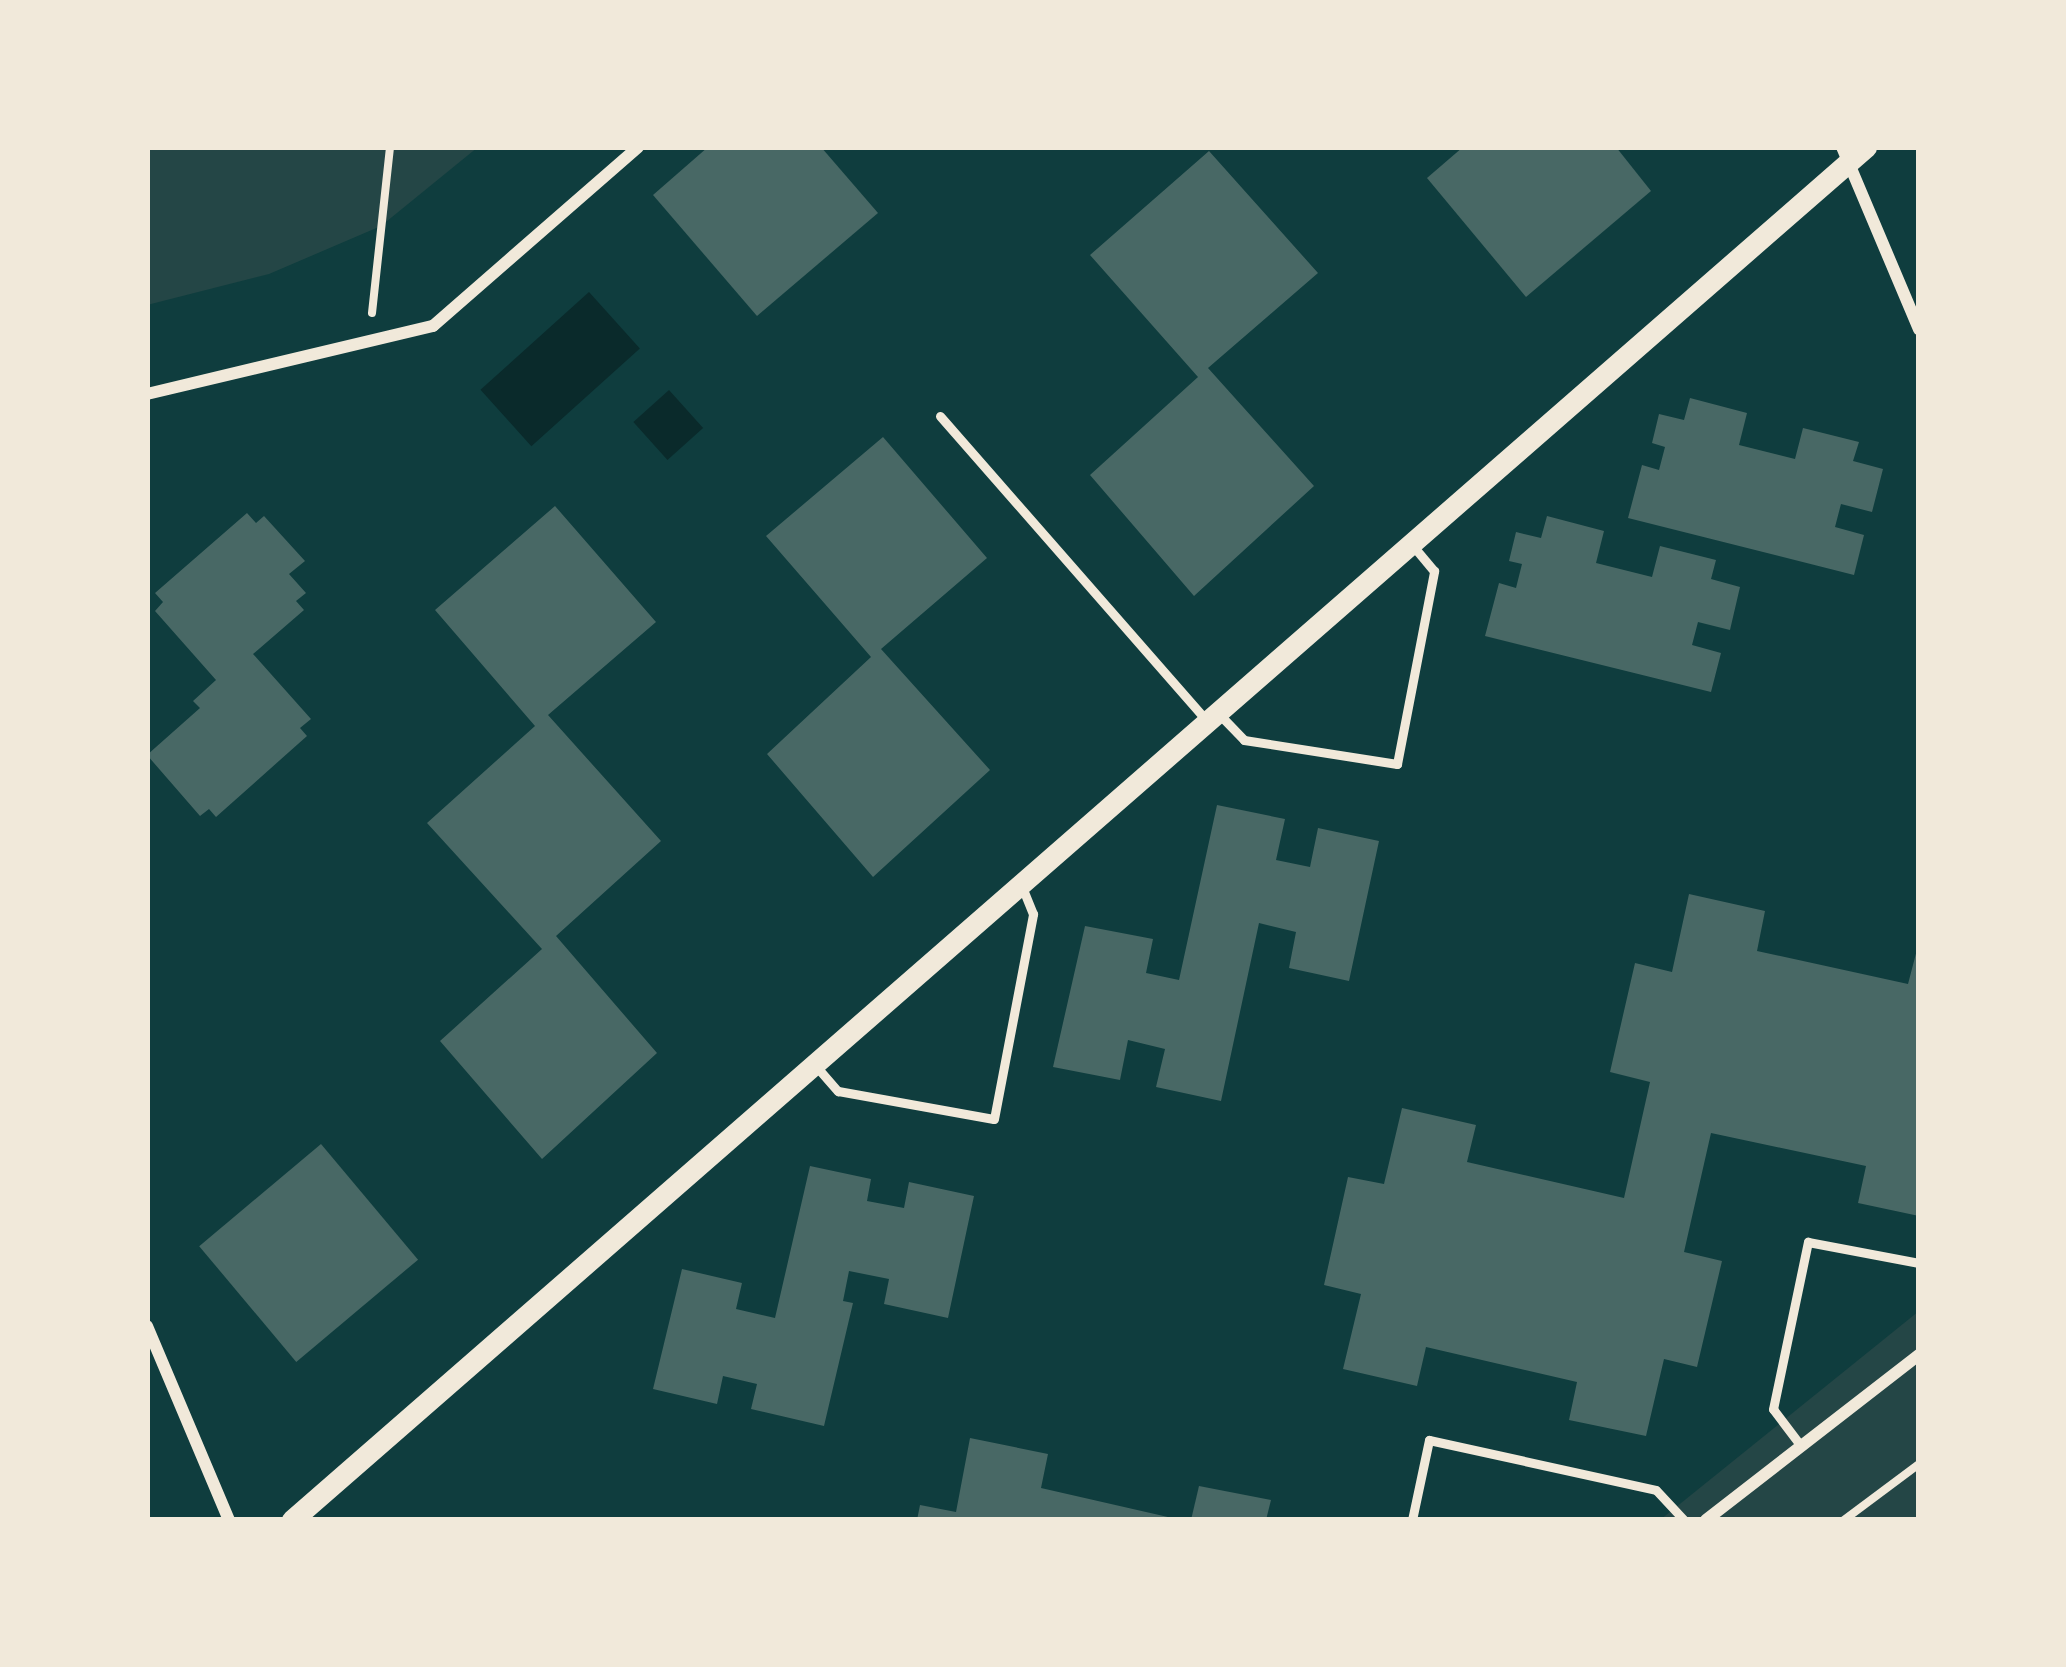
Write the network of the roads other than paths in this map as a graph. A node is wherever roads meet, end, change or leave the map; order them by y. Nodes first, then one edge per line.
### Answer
1 (638, 147) edge
2 (1853, 152) edge
3 (1919, 329) edge
4 (147, 394) edge
5 (940, 416) dead end
6 (1410, 542) junction
7 (1210, 714) junction
8 (1019, 879) junction
9 (812, 1062) junction
10 (1919, 1263) edge
11 (147, 1326) edge
12 (1919, 1355) edge
13 (1802, 1447) junction
14 (229, 1520) edge
15 (292, 1520) edge
16 (1412, 1520) edge
17 (1684, 1520) edge
18 (1706, 1520) edge

1 - 4 street
2 - 3 street
2 - 6 street
5 - 7 lane
6 - 7 street
6 - 7 lane
7 - 8 street
8 - 9 street
8 - 9 lane
9 - 15 street
10 - 13 lane
11 - 14 street
12 - 13 street
13 - 18 street
16 - 17 lane

